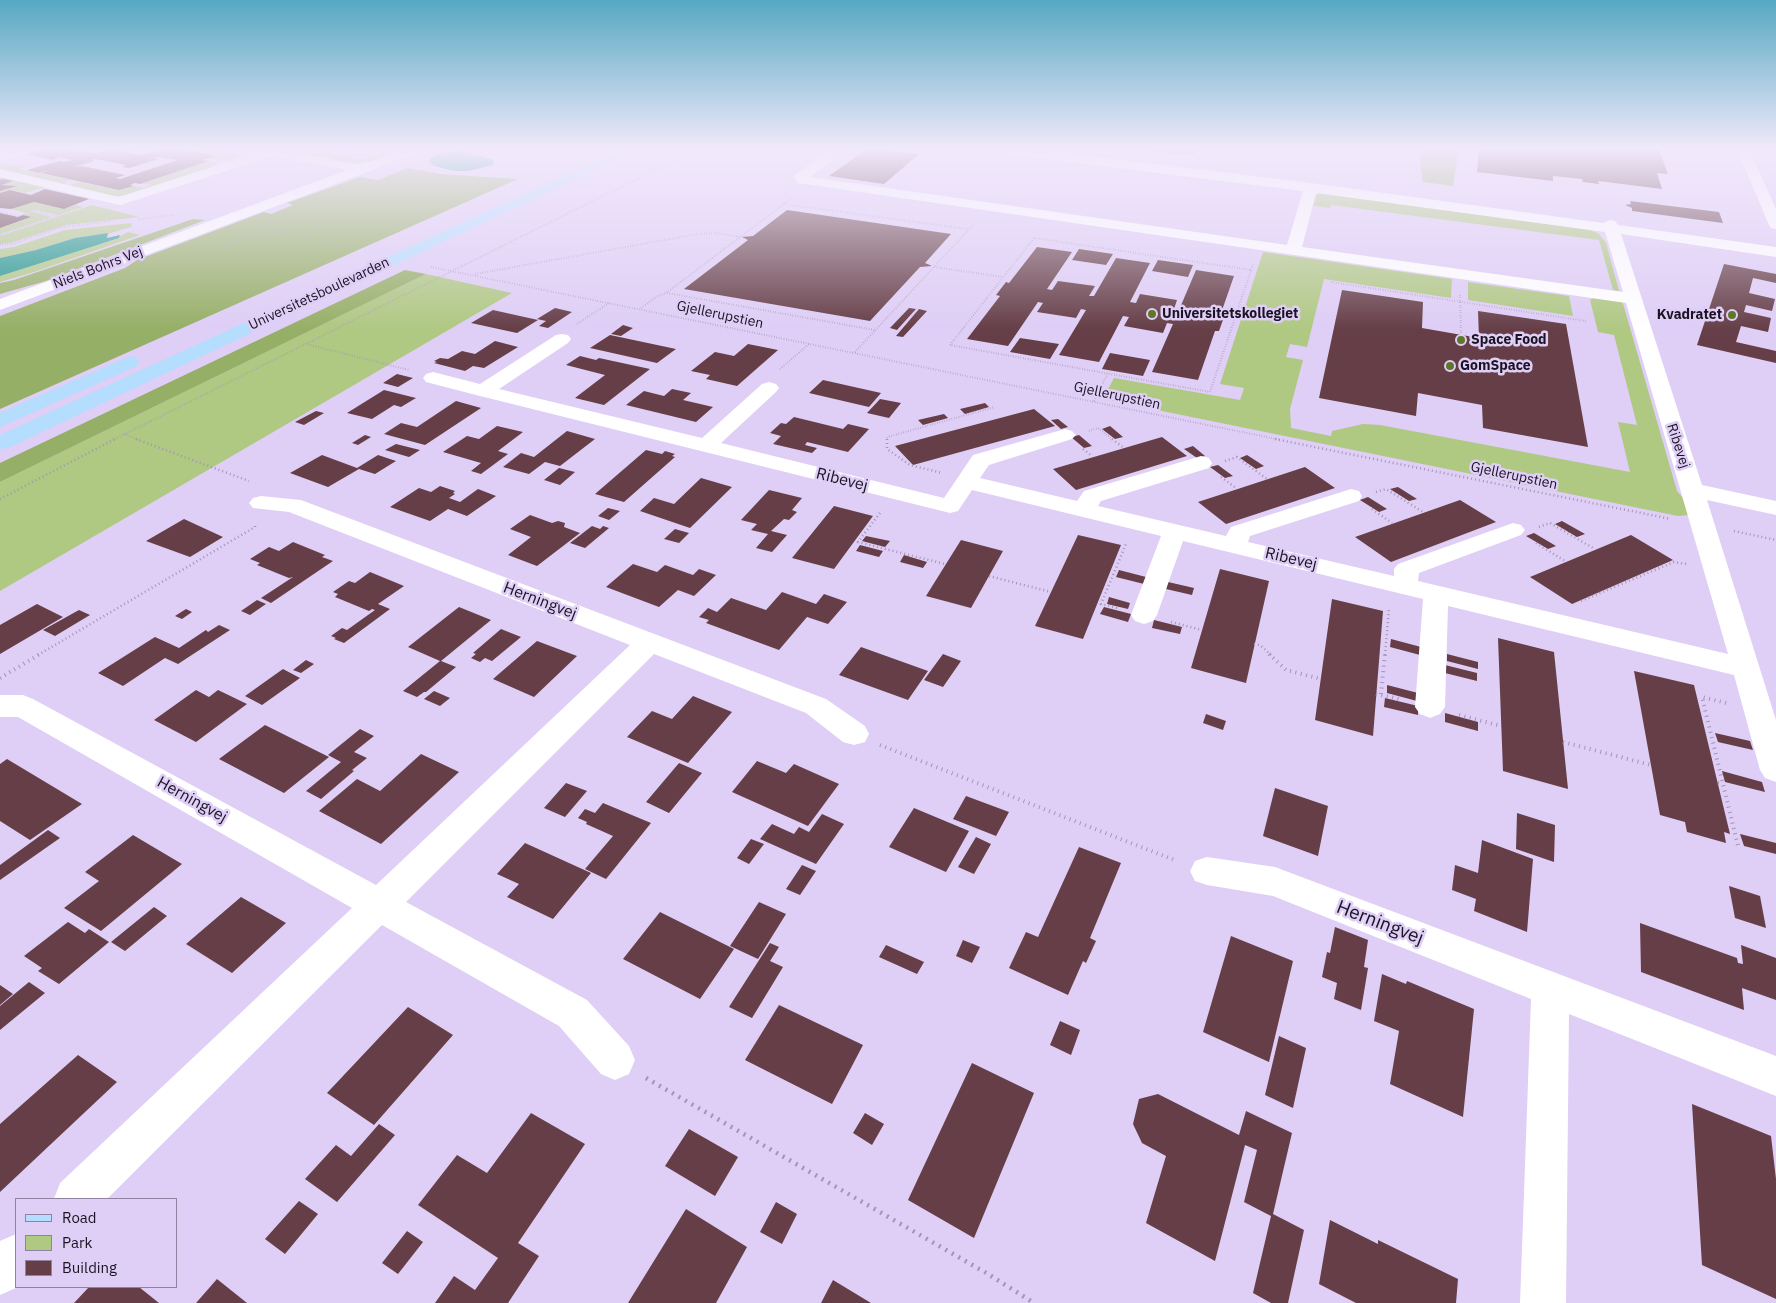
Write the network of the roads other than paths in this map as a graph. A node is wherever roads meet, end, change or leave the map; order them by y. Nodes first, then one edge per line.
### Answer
1 (259, 208) edge
2 (471, 208) edge
3 (507, 208) edge
4 (987, 208) edge
5 (1305, 208) edge
6 (1466, 208) edge
7 (1769, 208) edge
8 (1776, 223) edge
9 (1610, 227) junction
10 (389, 245) dead end
11 (1776, 247) edge
12 (1293, 250) junction
13 (1776, 252) edge
14 (1633, 300) junction
15 (0, 305) edge
16 (562, 338) road end
17 (145, 355) dead end
18 (433, 378) road end
19 (769, 388) road end
20 (483, 391) junction
21 (0, 420) edge
22 (1065, 435) road end
23 (0, 443) edge
24 (706, 446) junction
25 (1211, 463) road end
26 (966, 482) junction
27 (1693, 490) junction
28 (1361, 495) road end
29 (261, 503) road end
30 (1776, 508) edge
31 (1084, 510) junction
32 (1524, 529) road end
33 (1174, 532) junction
34 (1235, 546) junction
35 (1405, 587) junction
36 (1436, 594) junction
37 (1144, 615) dead end
38 (649, 643) junction
39 (1746, 668) junction
40 (1766, 703) edge
41 (0, 706) edge
42 (1430, 707) dead end
43 (854, 734) road end
44 (1776, 770) edge
45 (1207, 871) road end
46 (381, 904) junction
47 (1550, 989) junction
48 (615, 1060) dead end
49 (1776, 1076) edge
50 (77, 1198) edge
51 (15, 1258) edge
52 (0, 1272) edge
53 (1543, 1303) edge

1 - 15 street, Niels Bohrs Vej
2 - 10 main road, Universitetsboulevarden
3 - 23 main road, Universitetsboulevarden
4 - 12 street
5 - 12 street
6 - 9 street
7 - 8 street
9 - 11 street
9 - 13 street
9 - 14 street, Ribevej
12 - 14 street
14 - 27 street, Ribevej
16 - 20 street
17 - 21 main road
18 - 20 street, Ribevej
19 - 24 street
20 - 24 street, Ribevej
22 - 26 street, Ribevej
24 - 26 street, Ribevej
25 - 31 street
26 - 31 street, Ribevej
27 - 30 street
27 - 39 street, Ribevej
28 - 34 street, Ribevej
29 - 38 street, Herningvej
31 - 33 street, Ribevej
32 - 35 street
33 - 34 street, Ribevej
33 - 37 street
34 - 35 street, Ribevej
35 - 36 street, Ribevej
36 - 39 street, Ribevej
36 - 42 street
38 - 43 street, Herningvej
38 - 46 street
39 - 40 street, Ribevej
40 - 44 street, Ribevej
41 - 46 street, Herningvej
45 - 47 street, Herningvej
46 - 48 street, Herningvej
46 - 50 street
47 - 49 street, Herningvej
47 - 53 street
51 - 52 street

